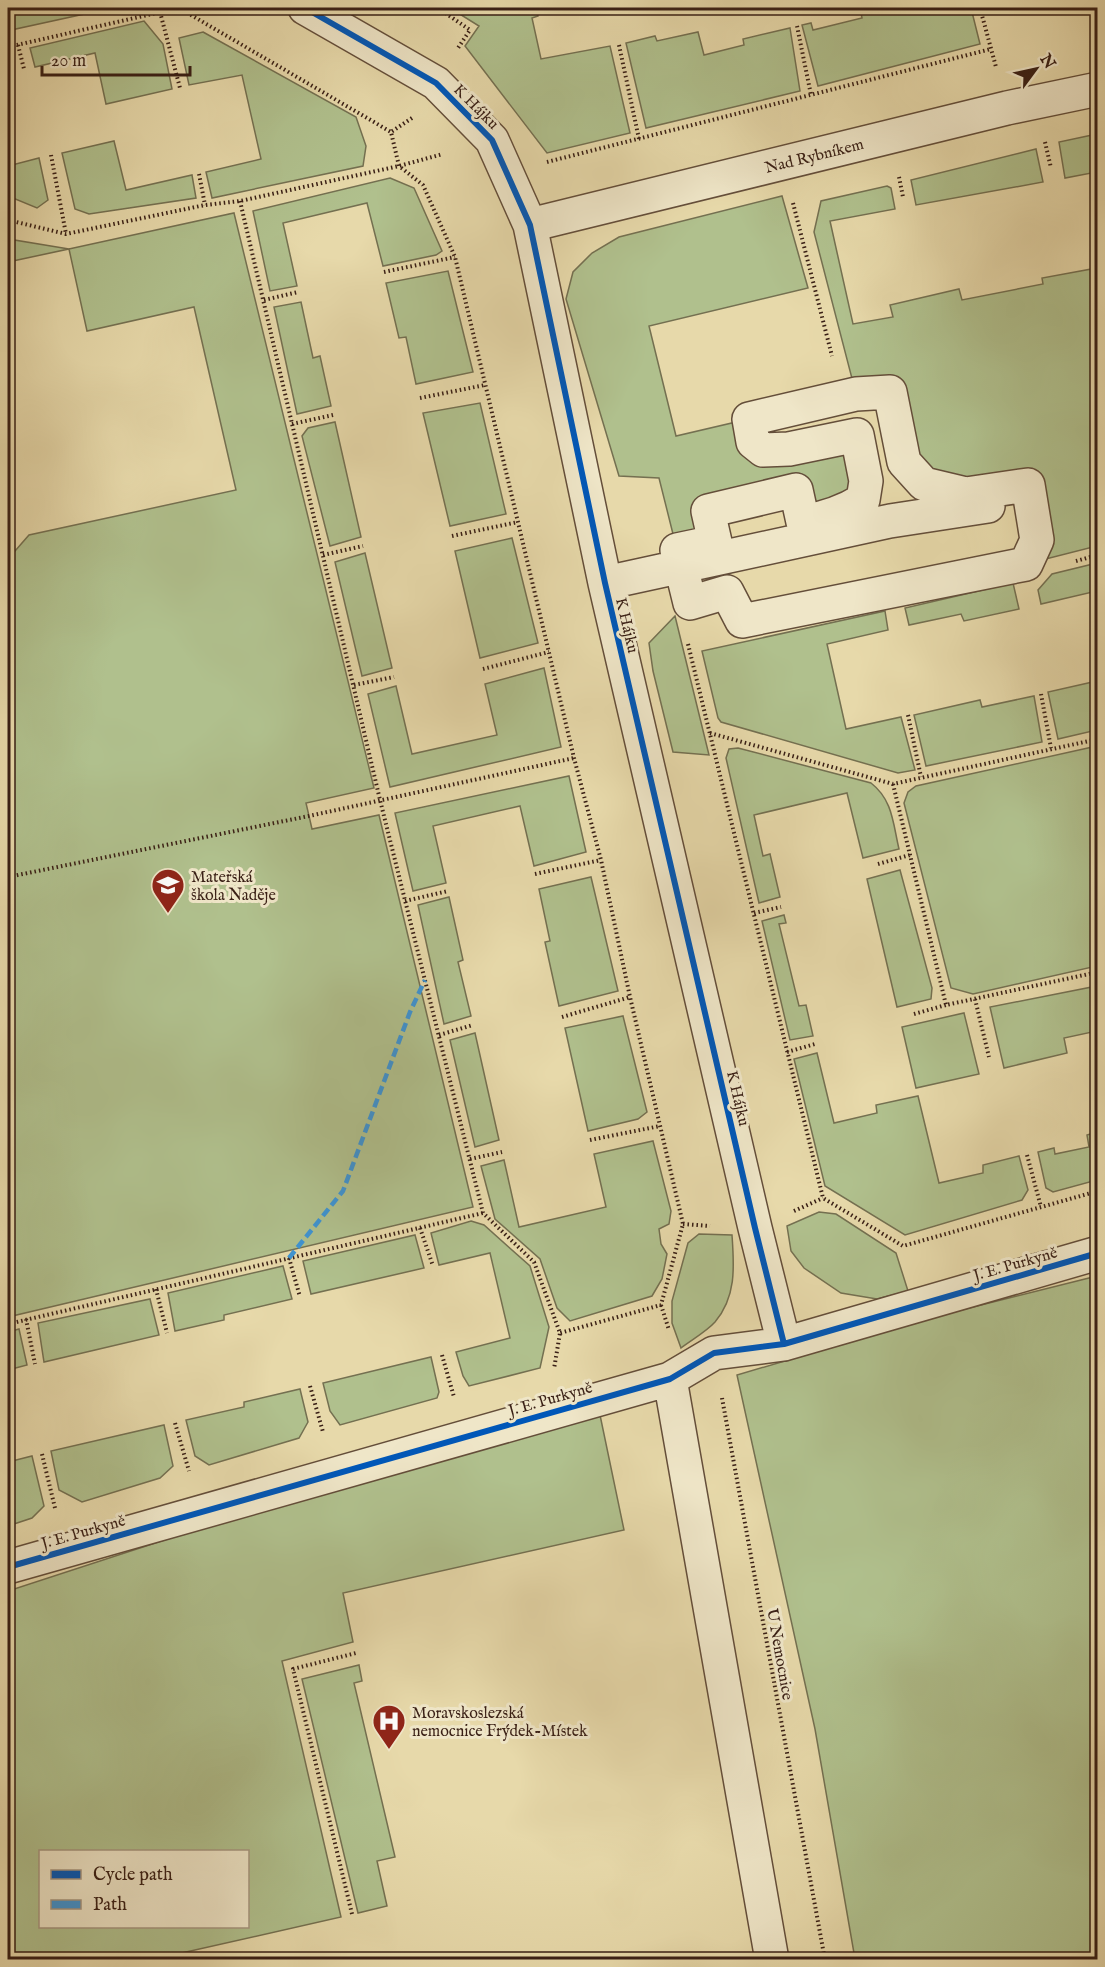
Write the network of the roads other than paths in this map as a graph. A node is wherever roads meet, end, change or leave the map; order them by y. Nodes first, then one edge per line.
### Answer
1 (305, 8) edge
2 (1098, 89) edge
3 (530, 225) junction
4 (854, 395) junction
5 (1014, 502) dead end
6 (890, 521) junction
7 (682, 566) junction
8 (604, 583) junction
9 (1098, 1253) edge
10 (784, 1344) junction
11 (670, 1379) junction
12 (8, 1567) edge
13 (772, 1959) edge

1 - 3 street, K Hájku
2 - 3 street, Nad Rybníkem
3 - 8 street, K Hájku
4 - 6 street
4 - 7 street
4 - 7 street
5 - 6 street
6 - 7 street
7 - 8 street
8 - 10 street, K Hájku
9 - 10 street, J. E. Purkyně
10 - 11 street, J. E. Purkyně
11 - 12 street, J. E. Purkyně
11 - 13 street

